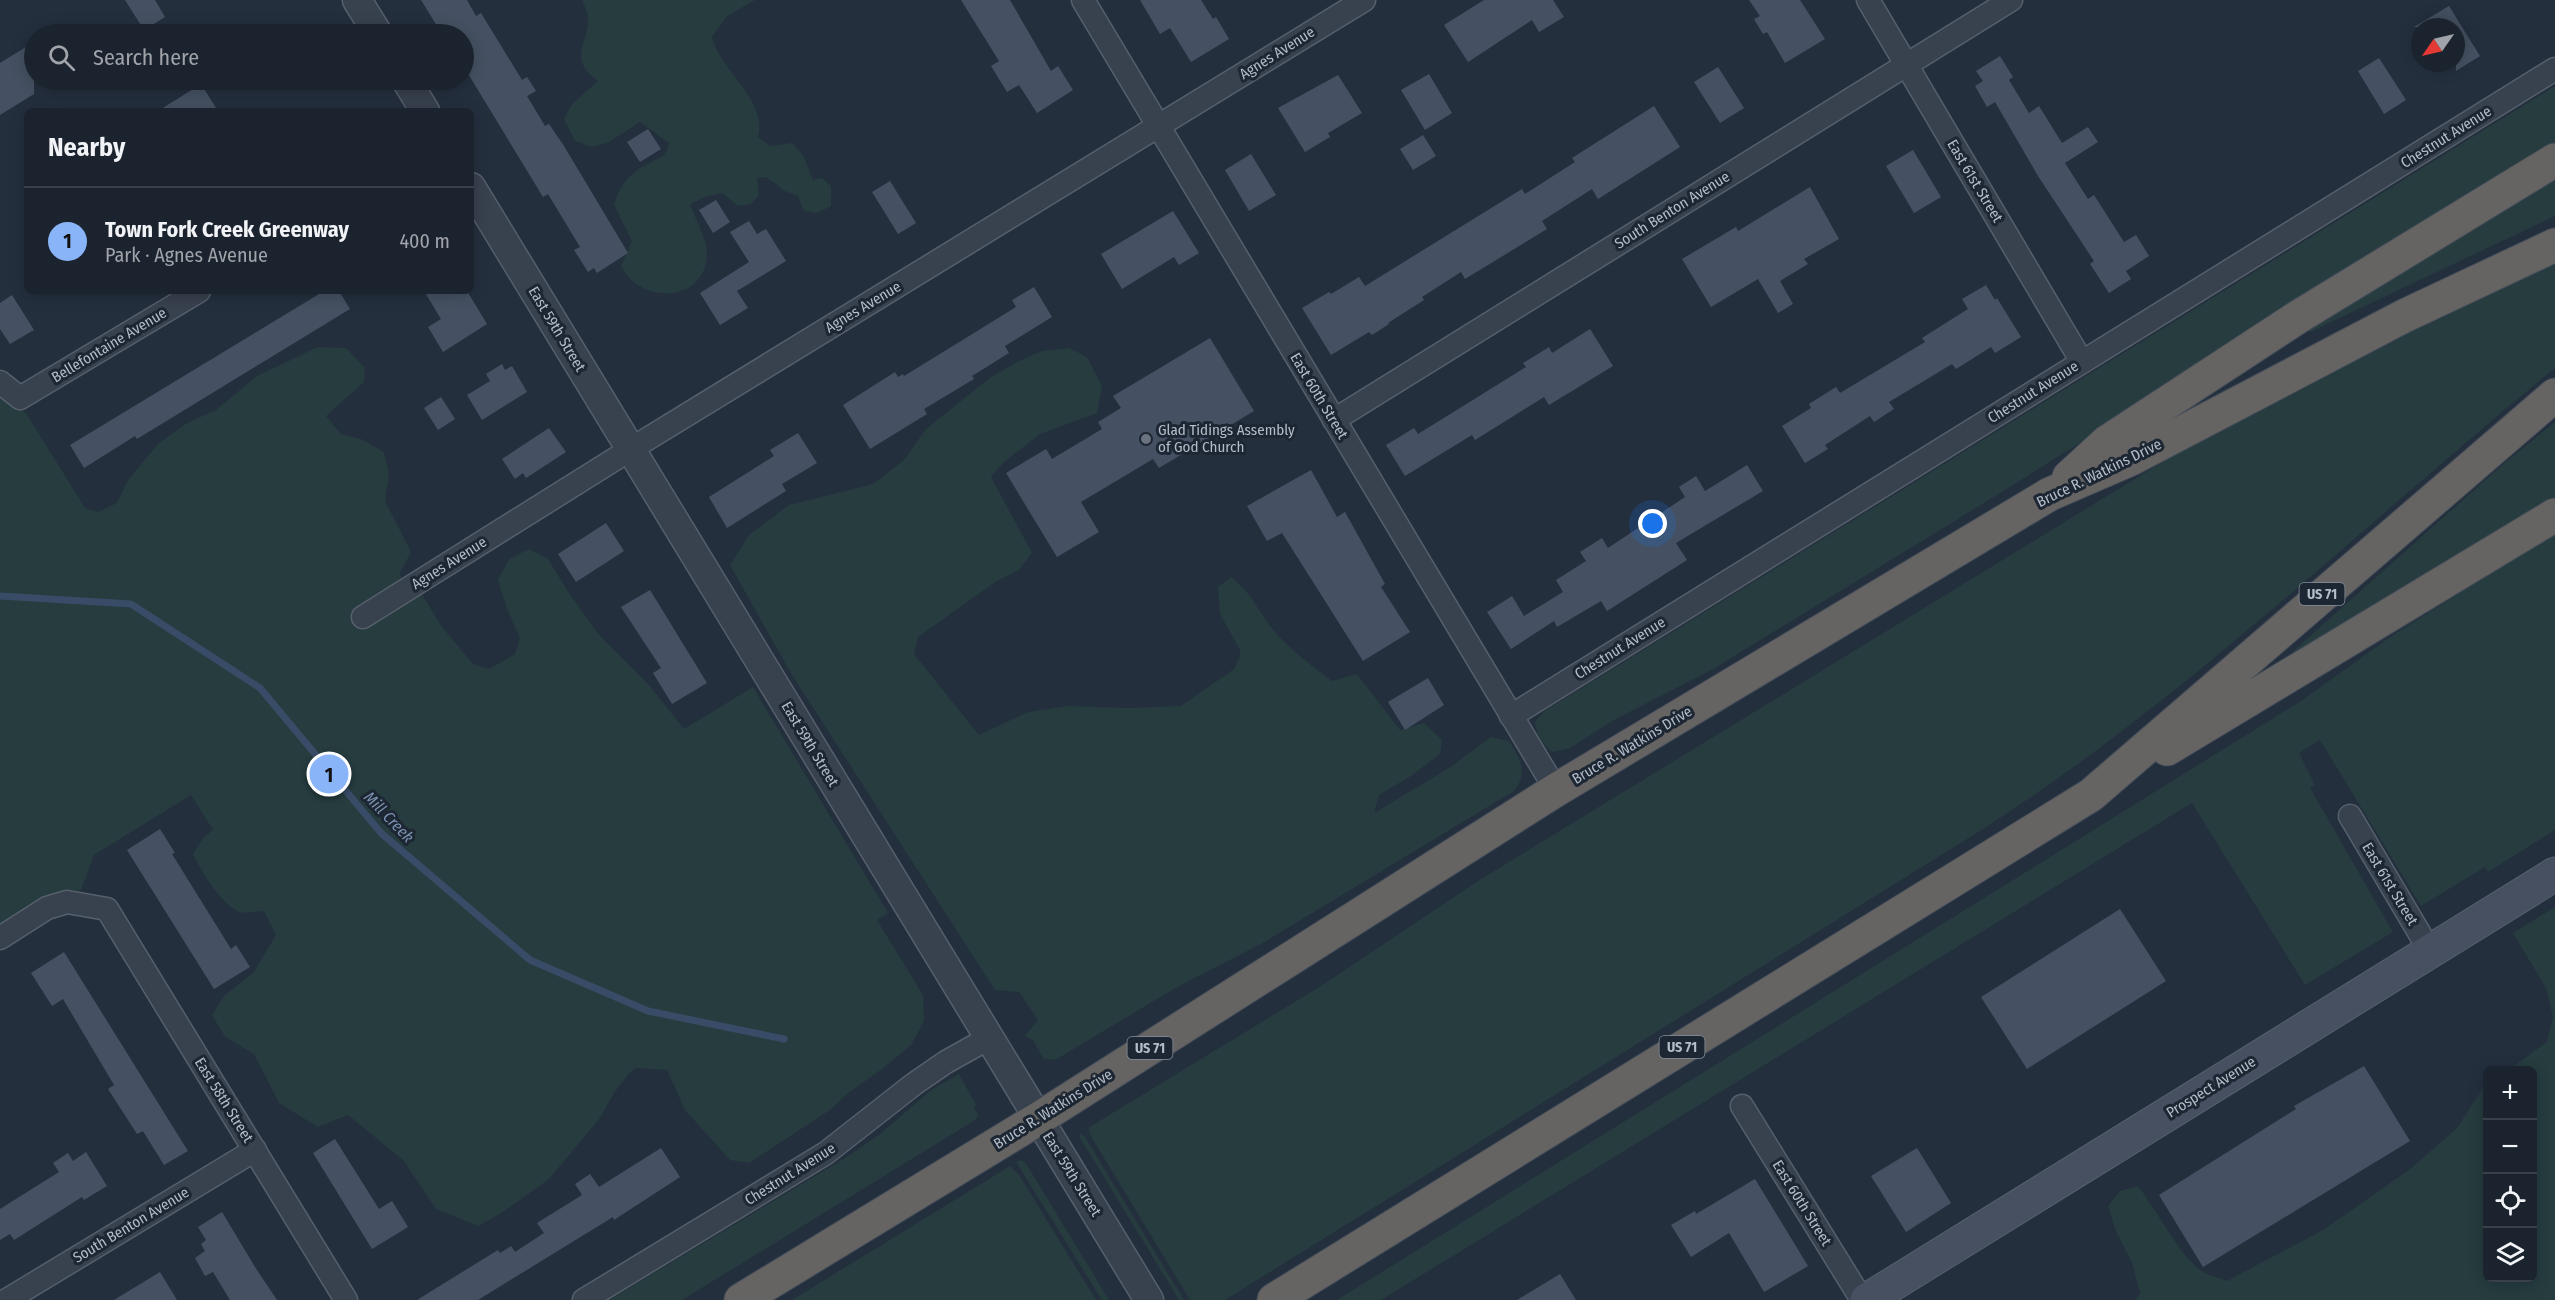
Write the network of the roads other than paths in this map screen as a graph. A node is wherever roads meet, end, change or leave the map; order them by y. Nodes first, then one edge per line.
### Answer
1 (357, 0) edge
2 (1083, 0) edge
3 (1364, 0) edge
4 (1868, 0) edge
5 (2011, 0) edge
6 (372, 24) edge
7 (1906, 65) junction
8 (2555, 69) edge
9 (412, 90) edge
10 (423, 108) edge
11 (1158, 126) junction
12 (2555, 160) edge
13 (474, 192) edge
14 (2555, 245) edge
15 (194, 294) edge
16 (2082, 362) junction
17 (0, 382) edge
18 (2555, 395) edge
19 (1334, 420) junction
20 (631, 449) junction
21 (2050, 494) junction
22 (2555, 515) edge
23 (363, 617) dead end
24 (1511, 716) junction
25 (1556, 790) junction
26 (2091, 795) junction
27 (2350, 816) dead end
28 (2555, 874) edge
29 (0, 938) edge
30 (2430, 951) junction
31 (989, 1038) junction
32 (1742, 1106) dead end
33 (1038, 1119) junction
34 (255, 1150) junction
35 (1872, 1299) edge
36 (7, 1300) edge
37 (346, 1300) edge
38 (585, 1300) edge
39 (741, 1300) edge
40 (1149, 1300) edge
41 (1274, 1300) edge

1 - 6 street
2 - 11 street, East 60th Street
3 - 11 street, Agnes Avenue
4 - 7 street, East 61st Street
5 - 7 street, South Benton Avenue
7 - 16 street, East 61st Street
7 - 19 street, South Benton Avenue
8 - 16 street, Chestnut Avenue
9 - 10 street
11 - 19 street, East 60th Street
11 - 20 street, Agnes Avenue
12 - 21 highway
13 - 20 street, East 59th Street
14 - 21 highway, Bruce R. Watkins Drive / US 71
15 - 17 street, Bellefontaine Avenue
16 - 24 street, Chestnut Avenue
18 - 26 highway, US 71
19 - 24 street, East 60th Street
20 - 23 street, Agnes Avenue
20 - 31 street, East 59th Street
21 - 25 highway, Bruce R. Watkins Drive / US 71
22 - 26 highway
24 - 25 street, East 60th Street
25 - 33 highway, Bruce R. Watkins Drive / US 71
26 - 41 highway, US 71
27 - 30 street, East 61st Street
28 - 30 main road, Prospect Avenue
29 - 34 street, East 58th Street
30 - 35 main road, Prospect Avenue
31 - 33 street, East 59th Street
31 - 38 street, Chestnut Avenue
32 - 35 street, East 60th Street
33 - 39 highway, Bruce R. Watkins Drive / US 71
33 - 40 street, East 59th Street
34 - 36 street, South Benton Avenue
34 - 37 street, East 58th Street

